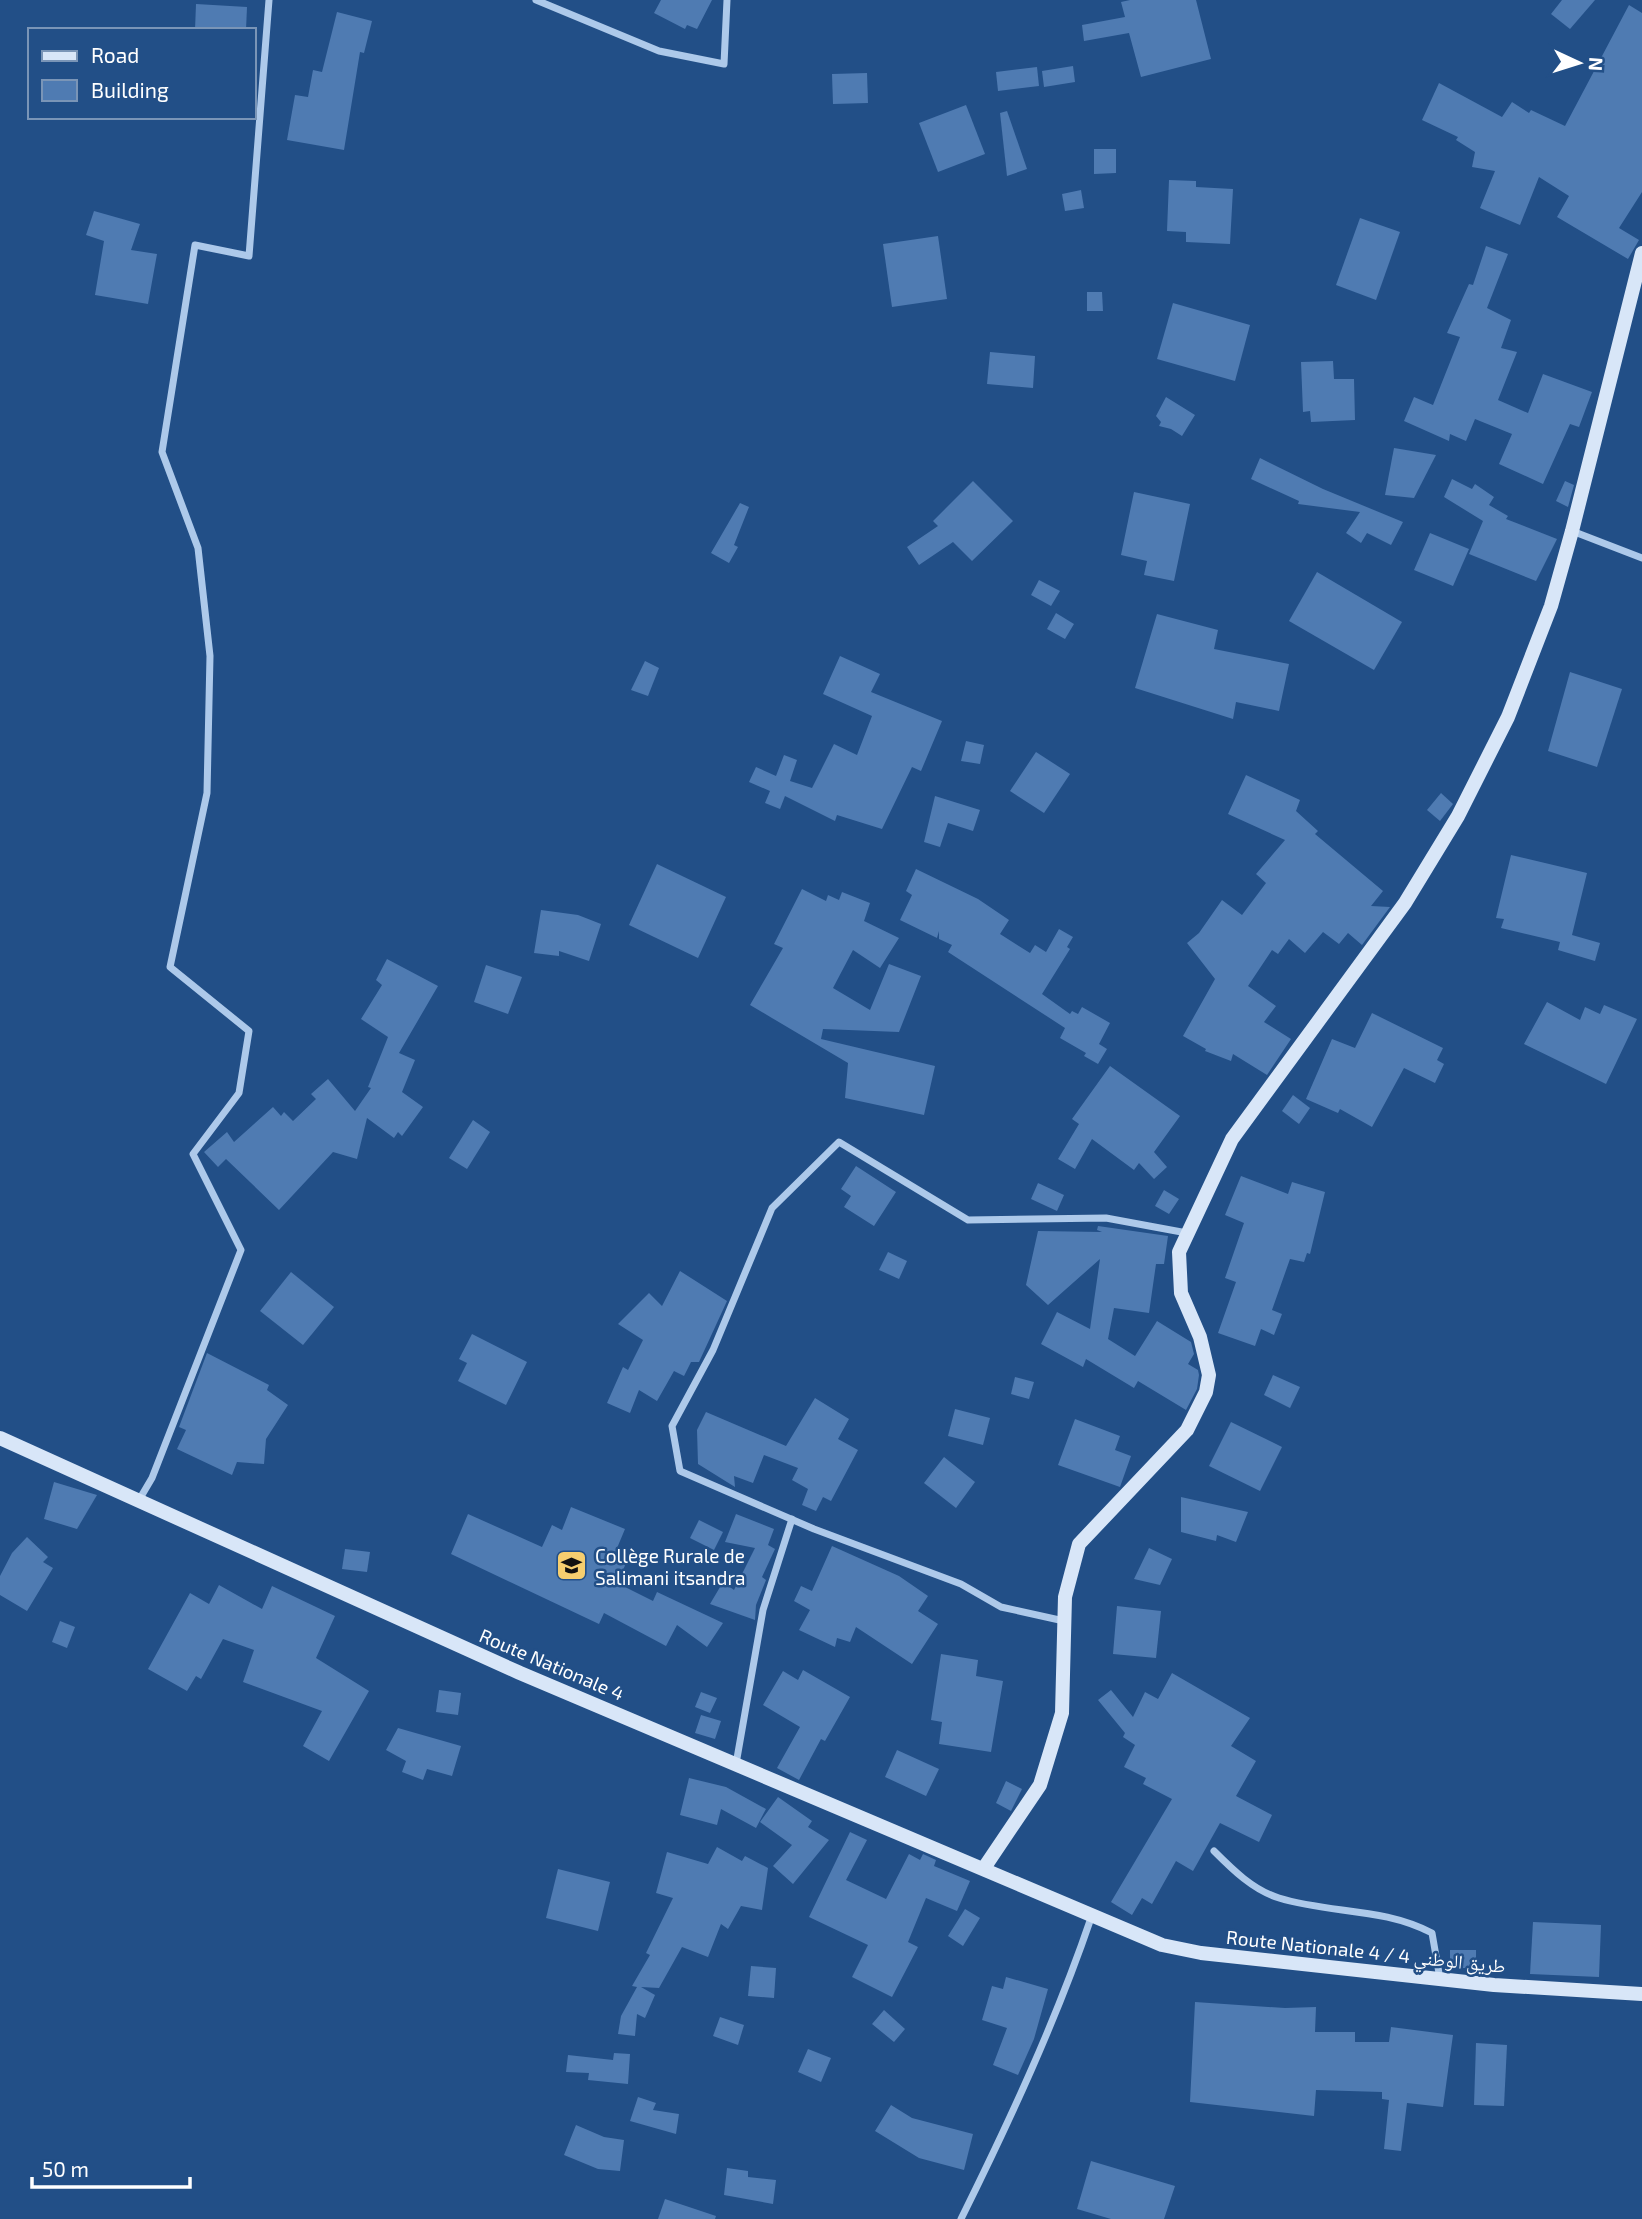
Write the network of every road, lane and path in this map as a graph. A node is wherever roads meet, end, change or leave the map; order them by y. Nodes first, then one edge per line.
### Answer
1 (269, 0) edge
2 (536, 0) edge
3 (727, 0) edge
4 (1642, 253) edge
5 (1572, 531) junction
6 (1642, 558) edge
7 (1188, 1233) junction
8 (0, 1438) edge
9 (139, 1501) junction
10 (792, 1519) junction
11 (1064, 1621) junction
12 (736, 1764) junction
13 (1214, 1851) dead end
14 (984, 1868) junction
15 (1091, 1918) junction
16 (1440, 1979) junction
17 (1642, 1994) edge
18 (961, 2219) edge

1 - 9 street
2 - 3 street
4 - 5 main road
5 - 6 street
5 - 7 main road
7 - 10 street
7 - 11 main road
8 - 9 main road, Route Nationale 4
9 - 12 main road, Route Nationale 4
10 - 11 street
10 - 12 street
11 - 14 main road
12 - 14 main road, Route Nationale 4
13 - 16 street
14 - 15 main road, Route Nationale 4
15 - 16 main road, Route Nationale 4 / طريق الوطني 4
15 - 18 street
16 - 17 main road, Route Nationale 4 / طريق الوطني 4

